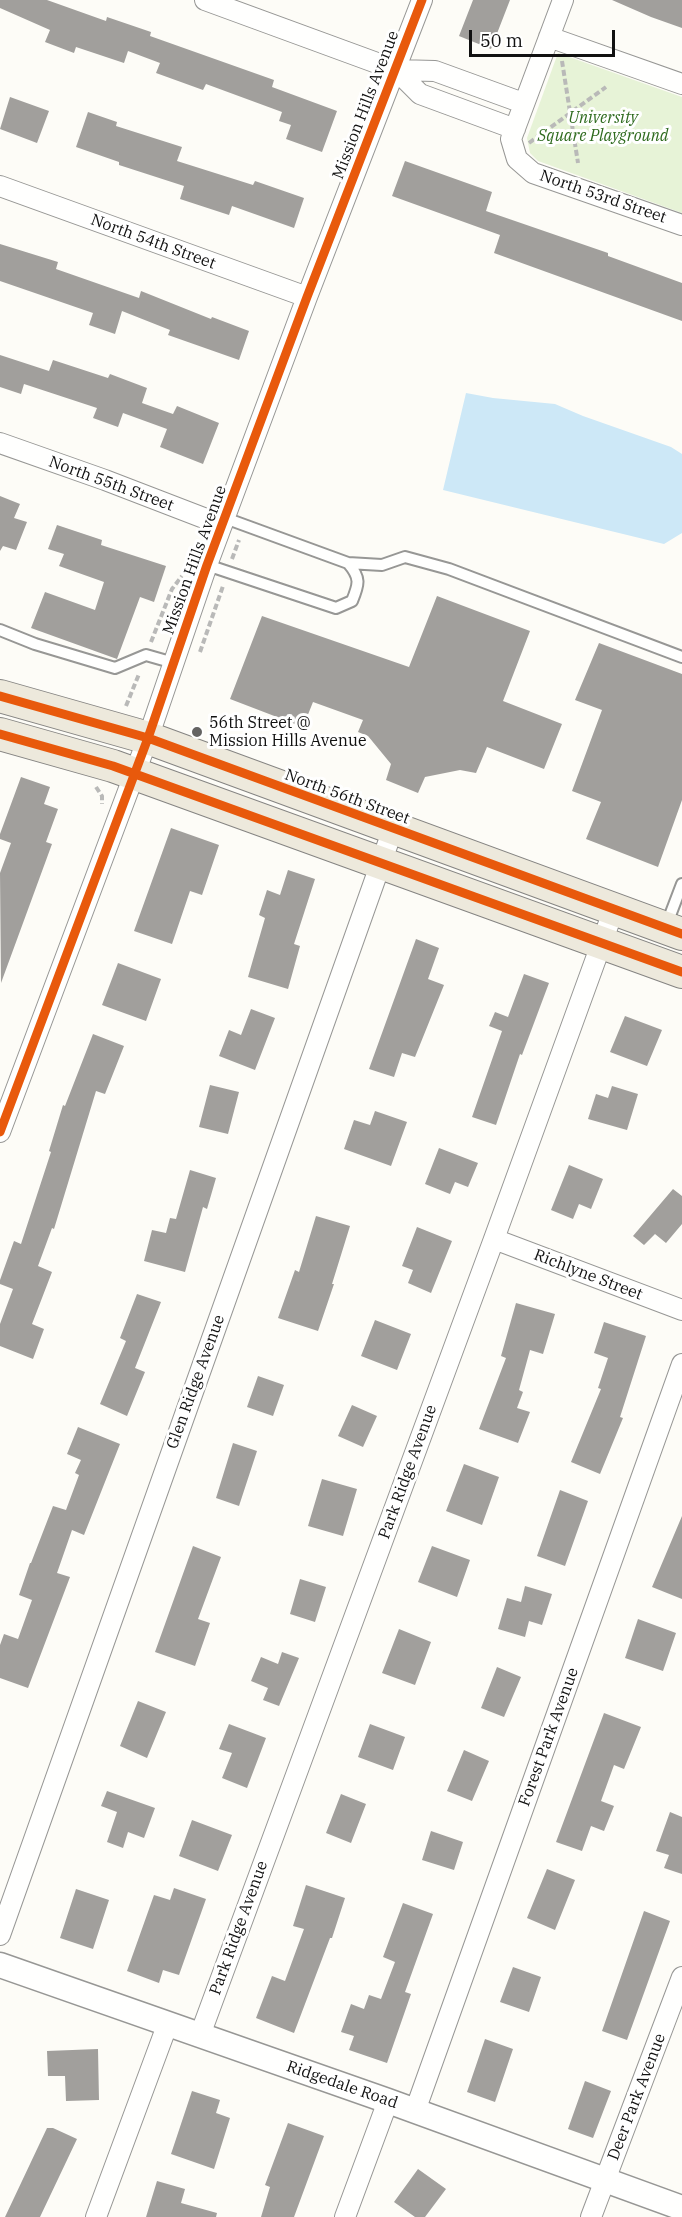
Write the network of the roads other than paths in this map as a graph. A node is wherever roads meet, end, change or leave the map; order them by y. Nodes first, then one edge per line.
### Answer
1 (205, 0) edge
2 (422, 0) edge
3 (563, 0) edge
4 (549, 37) junction
5 (396, 70) junction
6 (682, 84) edge
7 (523, 103) junction
8 (522, 136) junction
9 (0, 186) edge
10 (682, 225) edge
11 (307, 297) junction
12 (0, 443) edge
13 (224, 522) junction
14 (348, 563) junction
15 (207, 565) junction
16 (0, 630) edge
17 (682, 657) edge
18 (174, 663) junction
19 (0, 696) edge
20 (0, 734) edge
21 (148, 738) junction
22 (134, 774) junction
23 (393, 829) junction
24 (380, 862) junction
25 (682, 885) edge
26 (614, 909) junction
27 (674, 931) edge
28 (602, 943) junction
29 (682, 972) edge
30 (0, 1132) edge
31 (494, 1239) junction
32 (682, 1310) edge
33 (682, 1364) edge
34 (0, 1935) edge
35 (0, 1965) edge
36 (682, 1977) edge
37 (168, 2023) junction
38 (200, 2035) junction
39 (388, 2101) junction
40 (415, 2110) junction
41 (605, 2180) junction
42 (682, 2208) edge
43 (96, 2217) edge
44 (345, 2217) edge
45 (591, 2217) edge

1 - 5 street
2 - 5 street, Mission Hills Avenue
3 - 4 street
4 - 6 street
4 - 7 street
5 - 7 street
5 - 8 street
5 - 11 street, Mission Hills Avenue
7 - 8 street
8 - 10 street, North 53rd Street
9 - 11 street, North 54th Street
11 - 13 street, Mission Hills Avenue
12 - 13 street, North 55th Street
13 - 14 lane
13 - 15 street, Mission Hills Avenue
14 - 15 lane
14 - 17 lane
15 - 18 street, Mission Hills Avenue
16 - 18 lane
18 - 21 street, Mission Hills Avenue
19 - 21 main road, North 56th Street
20 - 22 main road
21 - 22 street, Mission Hills Avenue
21 - 23 main road, North 56th Street
22 - 24 main road
22 - 30 street, Mission Hills Avenue
23 - 24 street, Glen Ridge Avenue
23 - 26 main road, North 56th Street
24 - 28 main road
24 - 34 street, Glen Ridge Avenue
25 - 27 lane
26 - 27 main road, North 56th Street
26 - 28 street, Park Ridge Avenue
28 - 29 main road
28 - 31 street, Park Ridge Avenue
31 - 32 street, Richlyne Street
31 - 38 street, Park Ridge Avenue
33 - 40 street, Forest Park Avenue
35 - 37 street, Ridgedale Road
36 - 41 street, Deer Park Avenue
37 - 38 street, Ridgedale Road
37 - 43 street
38 - 39 street, Ridgedale Road
39 - 40 street, Ridgedale Road
39 - 44 street
40 - 41 street, Ridgedale Road
41 - 42 street, Ridgedale Road
41 - 45 street, Deer Park Avenue

